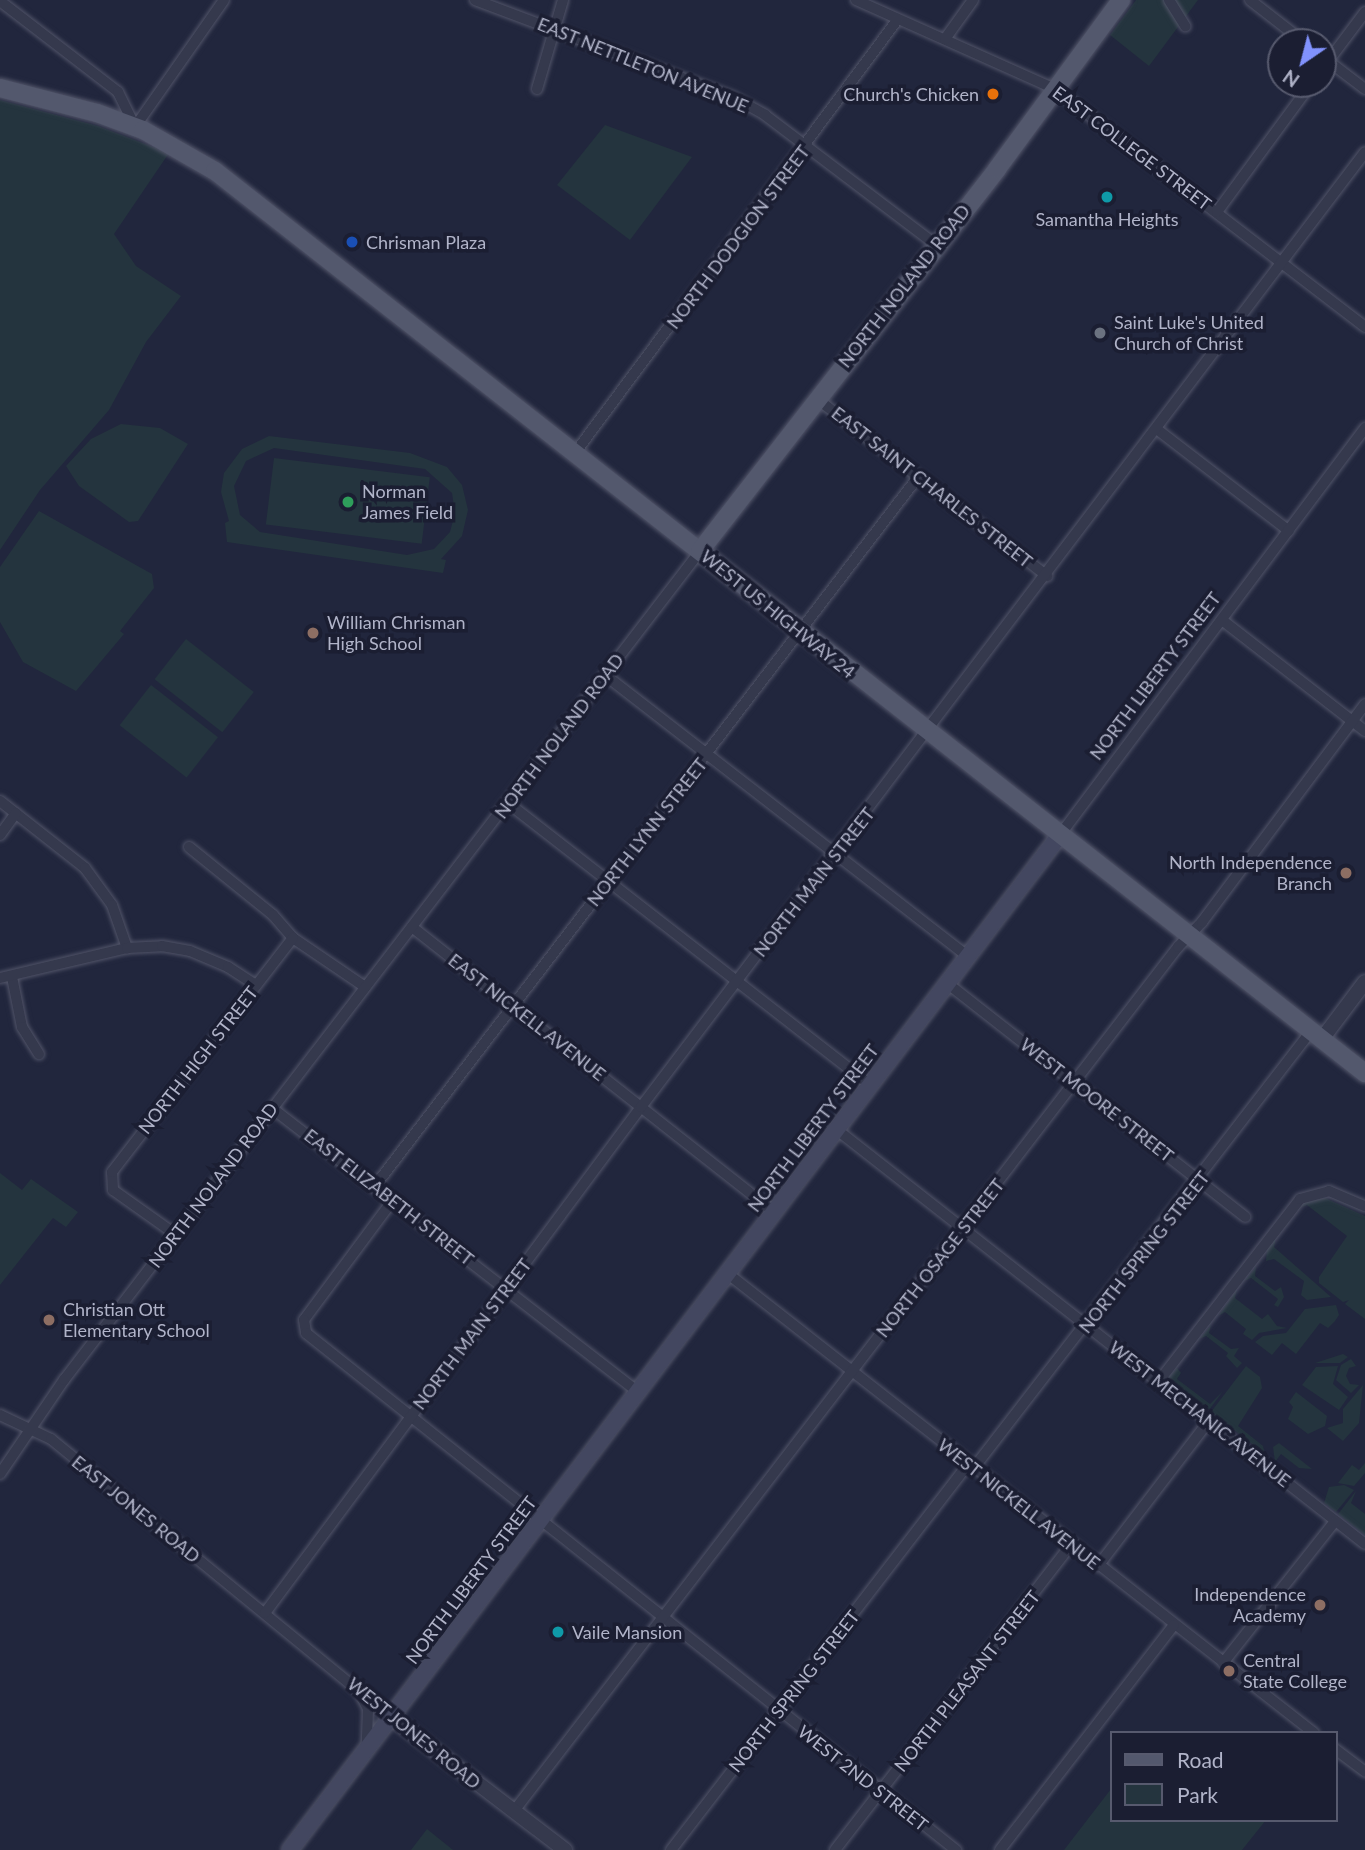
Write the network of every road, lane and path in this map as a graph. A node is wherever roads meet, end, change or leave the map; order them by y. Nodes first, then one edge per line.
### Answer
1 (224, 0) edge
2 (475, 0) edge
3 (563, 0) edge
4 (856, 0) edge
5 (972, 0) edge
6 (1121, 0) edge
7 (1169, 0) edge
8 (1250, 0) edge
9 (0, 1) edge
10 (1365, 12) edge
11 (898, 19) junction
12 (1185, 26) dead end
13 (1286, 28) edge
14 (554, 29) junction
15 (944, 39) junction
16 (1337, 47) edge
17 (1337, 70) edge
18 (0, 88) edge
19 (537, 89) dead end
20 (1055, 89) junction
21 (1365, 89) edge
22 (1301, 98) edge
23 (135, 127) junction
24 (805, 147) junction
25 (1365, 152) edge
26 (1217, 212) junction
27 (936, 245) junction
28 (1282, 263) junction
29 (1365, 327) edge
30 (816, 398) junction
31 (1365, 428) edge
32 (1158, 430) junction
33 (575, 453) junction
34 (918, 477) junction
35 (1289, 531) junction
36 (700, 551) junction
37 (1047, 576) junction
38 (1222, 620) junction
39 (800, 633) junction
40 (606, 675) junction
41 (1365, 704) edge
42 (1352, 721) junction
43 (1365, 731) edge
44 (928, 733) junction
45 (707, 755) junction
46 (0, 801) edge
47 (508, 803) junction
48 (16, 813) junction
49 (0, 835) edge
50 (1060, 835) junction
51 (189, 847) dead end
52 (835, 855) junction
53 (609, 881) junction
54 (412, 927) junction
55 (1189, 936) junction
56 (293, 938) junction
57 (127, 948) junction
58 (968, 957) junction
59 (6, 978) edge
60 (737, 981) junction
61 (1365, 982) edge
62 (947, 984) junction
63 (256, 985) junction
64 (365, 987) junction
65 (512, 1006) junction
66 (1317, 1035) junction
67 (39, 1054) dead end
68 (1365, 1073) edge
69 (1076, 1083) junction
70 (870, 1085) junction
71 (641, 1107) junction
72 (272, 1108) junction
73 (836, 1129) junction
74 (1200, 1180) junction
75 (375, 1186) junction
76 (393, 1200) junction
77 (1365, 1206) edge
78 (774, 1212) junction
79 (1245, 1217) dead end
80 (963, 1228) junction
81 (175, 1234) junction
82 (727, 1273) junction
83 (506, 1287) junction
84 (1087, 1325) junction
85 (852, 1373) junction
86 (1159, 1381) junction
87 (637, 1391) junction
88 (0, 1415) edge
89 (410, 1416) junction
90 (1209, 1421) junction
91 (35, 1428) junction
92 (970, 1467) junction
93 (0, 1474) edge
94 (541, 1519) junction
95 (1335, 1521) junction
96 (1365, 1544) edge
97 (1071, 1545) junction
98 (1098, 1566) junction
99 (265, 1613) junction
100 (663, 1618) junction
101 (1174, 1625) junction
102 (1223, 1663) junction
103 (356, 1686) junction
104 (778, 1712) junction
105 (391, 1717) junction
106 (1311, 1731) edge
107 (367, 1747) junction
108 (1337, 1751) edge
109 (1365, 1772) edge
110 (881, 1792) junction
111 (514, 1811) junction
112 (290, 1850) edge
113 (565, 1850) edge
114 (671, 1850) edge
115 (835, 1850) edge
116 (956, 1850) edge
117 (1000, 1850) edge

1 - 23 street
2 - 14 street, EAST NETTLETON AVENUE
3 - 14 street
4 - 11 street, EAST COLLEGE STREET
5 - 15 street
6 - 20 main road, NORTH NOLAND ROAD
7 - 12 street
8 - 13 street
9 - 23 street
10 - 16 street
11 - 15 street, EAST COLLEGE STREET
11 - 24 street, NORTH DODGION STREET
14 - 19 street
14 - 24 street, EAST NETTLETON AVENUE
15 - 20 street, EAST COLLEGE STREET
17 - 21 street
18 - 23 main road, WEST US HIGHWAY 24
20 - 26 street, EAST COLLEGE STREET
20 - 27 main road, NORTH NOLAND ROAD
22 - 26 street
23 - 33 main road, WEST US HIGHWAY 24
24 - 27 street, EAST NETTLETON AVENUE
24 - 33 street, NORTH DODGION STREET
25 - 28 street, NORTH MAIN STREET
26 - 28 street, EAST COLLEGE STREET
27 - 30 main road, NORTH NOLAND ROAD
28 - 29 street, EAST COLLEGE STREET
28 - 32 street, NORTH MAIN STREET
30 - 34 street, EAST SAINT CHARLES STREET
30 - 36 main road, NORTH NOLAND ROAD
31 - 35 street, NORTH LIBERTY STREET
32 - 35 street
32 - 37 street, NORTH MAIN STREET
33 - 36 main road, WEST US HIGHWAY 24
34 - 37 street, EAST SAINT CHARLES STREET
34 - 39 street, NORTH LYNN STREET
35 - 38 street, NORTH LIBERTY STREET
36 - 39 main road, WEST US HIGHWAY 24
36 - 40 street, NORTH NOLAND ROAD
37 - 44 street, NORTH MAIN STREET
38 - 42 street
38 - 50 street, NORTH LIBERTY STREET
39 - 44 main road, WEST US HIGHWAY 24
39 - 45 street, NORTH LYNN STREET
40 - 45 street
40 - 47 street, NORTH NOLAND ROAD
41 - 42 street, NORTH OSAGE STREET
42 - 43 street
42 - 55 street, NORTH OSAGE STREET
44 - 50 main road, WEST US HIGHWAY 24
44 - 52 street, NORTH MAIN STREET
45 - 52 street
45 - 53 street, NORTH LYNN STREET
46 - 48 street
47 - 53 street
47 - 54 street, NORTH NOLAND ROAD
48 - 49 street
48 - 57 street
50 - 55 main road, WEST US HIGHWAY 24
50 - 58 main road, NORTH LIBERTY STREET
51 - 56 street
52 - 58 street
52 - 60 street, NORTH MAIN STREET
53 - 60 street
53 - 65 street, NORTH LYNN STREET
54 - 64 street, NORTH NOLAND ROAD
54 - 65 street, EAST NICKELL AVENUE
55 - 66 main road, WEST US HIGHWAY 24
55 - 69 street, NORTH OSAGE STREET
56 - 63 street, NORTH HIGH STREET
56 - 64 street
57 - 59 street
57 - 63 street
58 - 62 main road, NORTH LIBERTY STREET
59 - 67 street
60 - 70 street
60 - 71 street, NORTH MAIN STREET
61 - 66 street, NORTH SPRING STREET
62 - 69 street, WEST MOORE STREET
62 - 70 main road, NORTH LIBERTY STREET
63 - 81 street, NORTH HIGH STREET
64 - 72 street, NORTH NOLAND ROAD
65 - 71 street, EAST NICKELL AVENUE
65 - 75 street, NORTH LYNN STREET
66 - 68 main road, WEST US HIGHWAY 24
66 - 74 street, NORTH SPRING STREET
69 - 74 street, WEST MOORE STREET
69 - 80 street, NORTH OSAGE STREET
70 - 73 main road, NORTH LIBERTY STREET
71 - 78 street
71 - 83 street, NORTH MAIN STREET
72 - 75 street, EAST ELIZABETH STREET
72 - 81 street, NORTH NOLAND ROAD
73 - 78 main road, NORTH LIBERTY STREET
73 - 80 street, WEST MECHANIC AVENUE
74 - 79 street, WEST MOORE STREET
74 - 84 street, NORTH SPRING STREET
75 - 76 street, EAST ELIZABETH STREET
76 - 83 street, EAST ELIZABETH STREET
76 - 89 street, WEST 2ND STREET
77 - 86 street
78 - 82 main road, NORTH LIBERTY STREET
80 - 84 street, WEST MECHANIC AVENUE
80 - 85 street, NORTH OSAGE STREET
81 - 91 street, NORTH NOLAND ROAD
82 - 85 street, WEST NICKELL AVENUE
82 - 87 main road, NORTH LIBERTY STREET
83 - 87 street, EAST ELIZABETH STREET
83 - 89 street, NORTH MAIN STREET
84 - 86 street, WEST MECHANIC AVENUE
84 - 92 street, NORTH SPRING STREET
85 - 92 street, WEST NICKELL AVENUE
85 - 100 street, NORTH OSAGE STREET
86 - 90 street, WEST MECHANIC AVENUE
87 - 94 main road, NORTH LIBERTY STREET
88 - 91 street, EAST JONES ROAD
89 - 94 street, WEST 2ND STREET
89 - 99 street, NORTH MAIN STREET
90 - 95 street, WEST MECHANIC AVENUE
90 - 98 street
91 - 93 street, NORTH NOLAND ROAD
91 - 99 street, EAST JONES ROAD
92 - 97 street, WEST NICKELL AVENUE
92 - 104 street, NORTH SPRING STREET
94 - 100 street, WEST 2ND STREET
94 - 105 main road, NORTH LIBERTY STREET
95 - 96 street, WEST MECHANIC AVENUE
95 - 102 street
97 - 98 street, WEST NICKELL AVENUE
97 - 110 street, NORTH PLEASANT STREET
98 - 101 street, WEST NICKELL AVENUE
99 - 103 street, WEST JONES ROAD
100 - 104 street, WEST 2ND STREET
100 - 111 street, NORTH OSAGE STREET
101 - 102 street, WEST NICKELL AVENUE
101 - 117 street
102 - 106 street, WEST NICKELL AVENUE
103 - 105 street, WEST JONES ROAD
103 - 107 street
104 - 110 street, WEST 2ND STREET
104 - 114 street, NORTH SPRING STREET
105 - 107 main road, NORTH LIBERTY STREET
105 - 111 street, WEST JONES ROAD
107 - 112 main road, NORTH LIBERTY STREET
108 - 109 street
110 - 115 street, NORTH PLEASANT STREET
110 - 116 street, WEST 2ND STREET
111 - 113 street, WEST JONES ROAD

